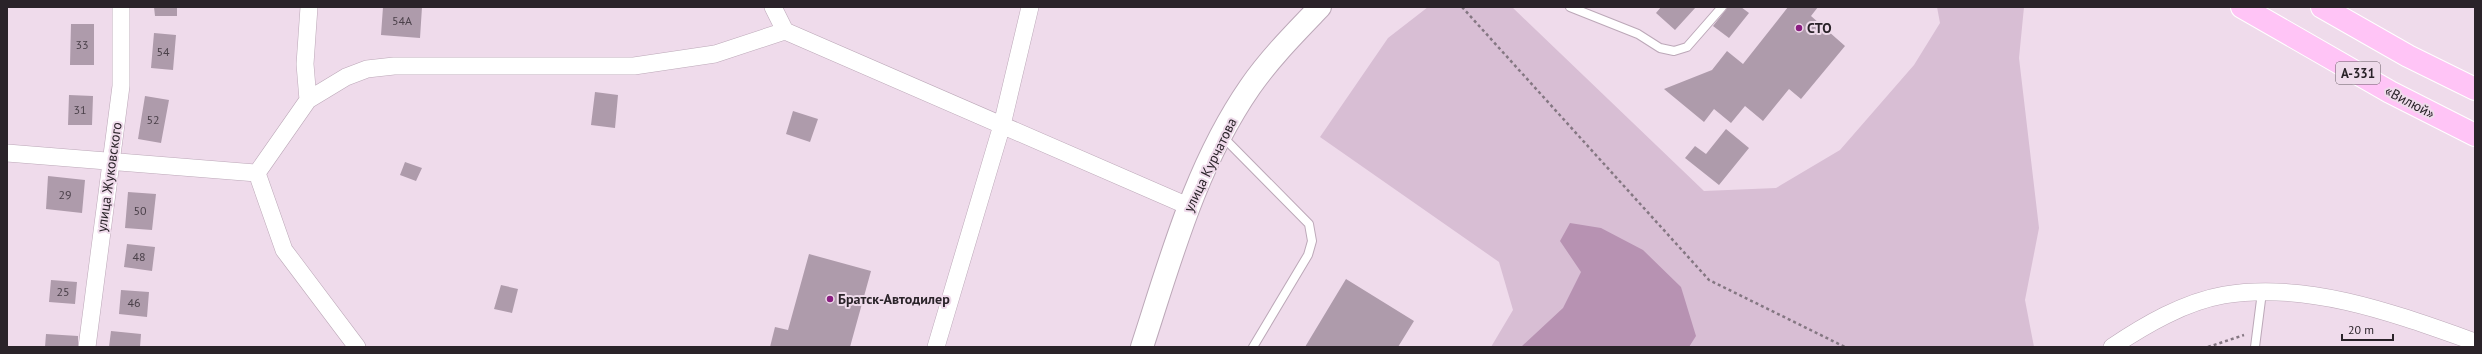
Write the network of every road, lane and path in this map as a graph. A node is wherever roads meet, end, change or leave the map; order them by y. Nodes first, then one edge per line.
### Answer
1 (121, 7) edge
2 (309, 7) edge
3 (773, 7) edge
4 (1030, 7) edge
5 (1320, 7) edge
6 (1462, 7) edge
7 (1570, 7) edge
8 (1722, 7) edge
9 (2242, 7) edge
10 (2322, 7) edge
11 (785, 31) junction
12 (2475, 89) edge
13 (308, 100) junction
14 (1002, 125) junction
15 (1222, 135) junction
16 (2475, 135) edge
17 (7, 153) edge
18 (111, 161) junction
19 (257, 172) junction
20 (1188, 206) junction
21 (2262, 292) junction
22 (2257, 331) junction
23 (2475, 342) edge
24 (1145, 346) edge
25 (87, 347) edge
26 (357, 347) edge
27 (936, 347) edge
28 (1253, 347) edge
29 (1845, 347) edge
30 (2112, 347) edge
31 (2208, 347) edge
32 (2254, 347) edge

1 - 18 street, улица Жуковского
2 - 13 street
3 - 11 street
4 - 14 street
5 - 15 main road, улица Курчатова
6 - 29 path
7 - 8 lane
9 - 16 highway, «Вилюй» / А-331
10 - 12 highway, А-331
11 - 13 street
11 - 14 street
13 - 19 street
14 - 20 street
14 - 27 street
15 - 20 main road, улица Курчатова
15 - 28 lane
17 - 18 street
18 - 19 street
18 - 25 street, улица Жуковского
19 - 26 street
20 - 24 main road, улица Курчатова
21 - 22 lane
21 - 23 street
21 - 30 street
22 - 31 path
22 - 32 lane

